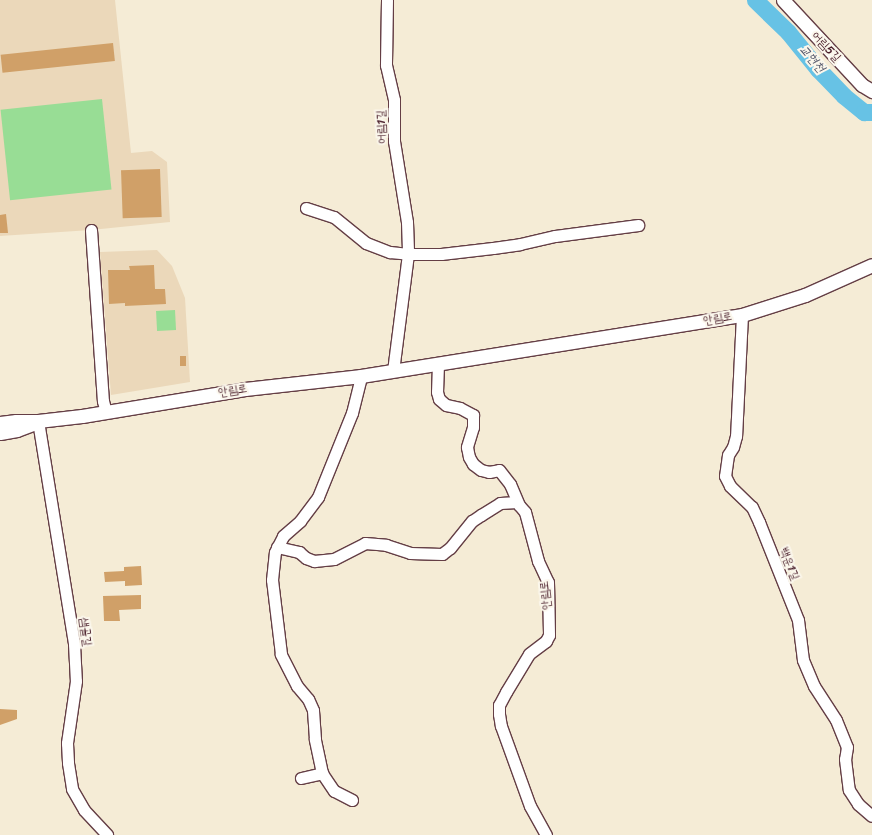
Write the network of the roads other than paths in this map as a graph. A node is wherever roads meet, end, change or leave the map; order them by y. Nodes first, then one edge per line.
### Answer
1 (387, 0) edge
2 (783, 0) edge
3 (872, 90) edge
4 (306, 208) dead end
5 (638, 225) dead end
6 (91, 230) dead end
7 (408, 254) junction
8 (872, 265) edge
9 (742, 315) junction
10 (438, 364) junction
11 (393, 371) junction
12 (361, 376) junction
13 (106, 412) junction
14 (38, 421) junction
15 (0, 423) edge
16 (0, 433) edge
17 (518, 502) junction
18 (277, 547) junction
19 (322, 773) junction
20 (301, 778) dead end
21 (352, 800) dead end
22 (872, 816) edge
23 (107, 835) edge
24 (546, 835) edge

1 - 7 street, 어림1길
2 - 3 street, 어림5길
4 - 7 street
5 - 7 street
6 - 13 street
7 - 11 street, 어림1길
8 - 9 street, 안림로
9 - 10 street, 안림로
9 - 22 street, 백운1길
10 - 11 street, 안림로
10 - 17 street, 안림로
11 - 12 street, 안림로
12 - 13 street, 안림로
12 - 18 street
13 - 14 street, 안림로
14 - 15 street, 안림로
14 - 16 street, 안림로
14 - 23 street, 샘골길
17 - 18 street
17 - 24 street, 안림로
18 - 19 street
19 - 20 street
19 - 21 street

